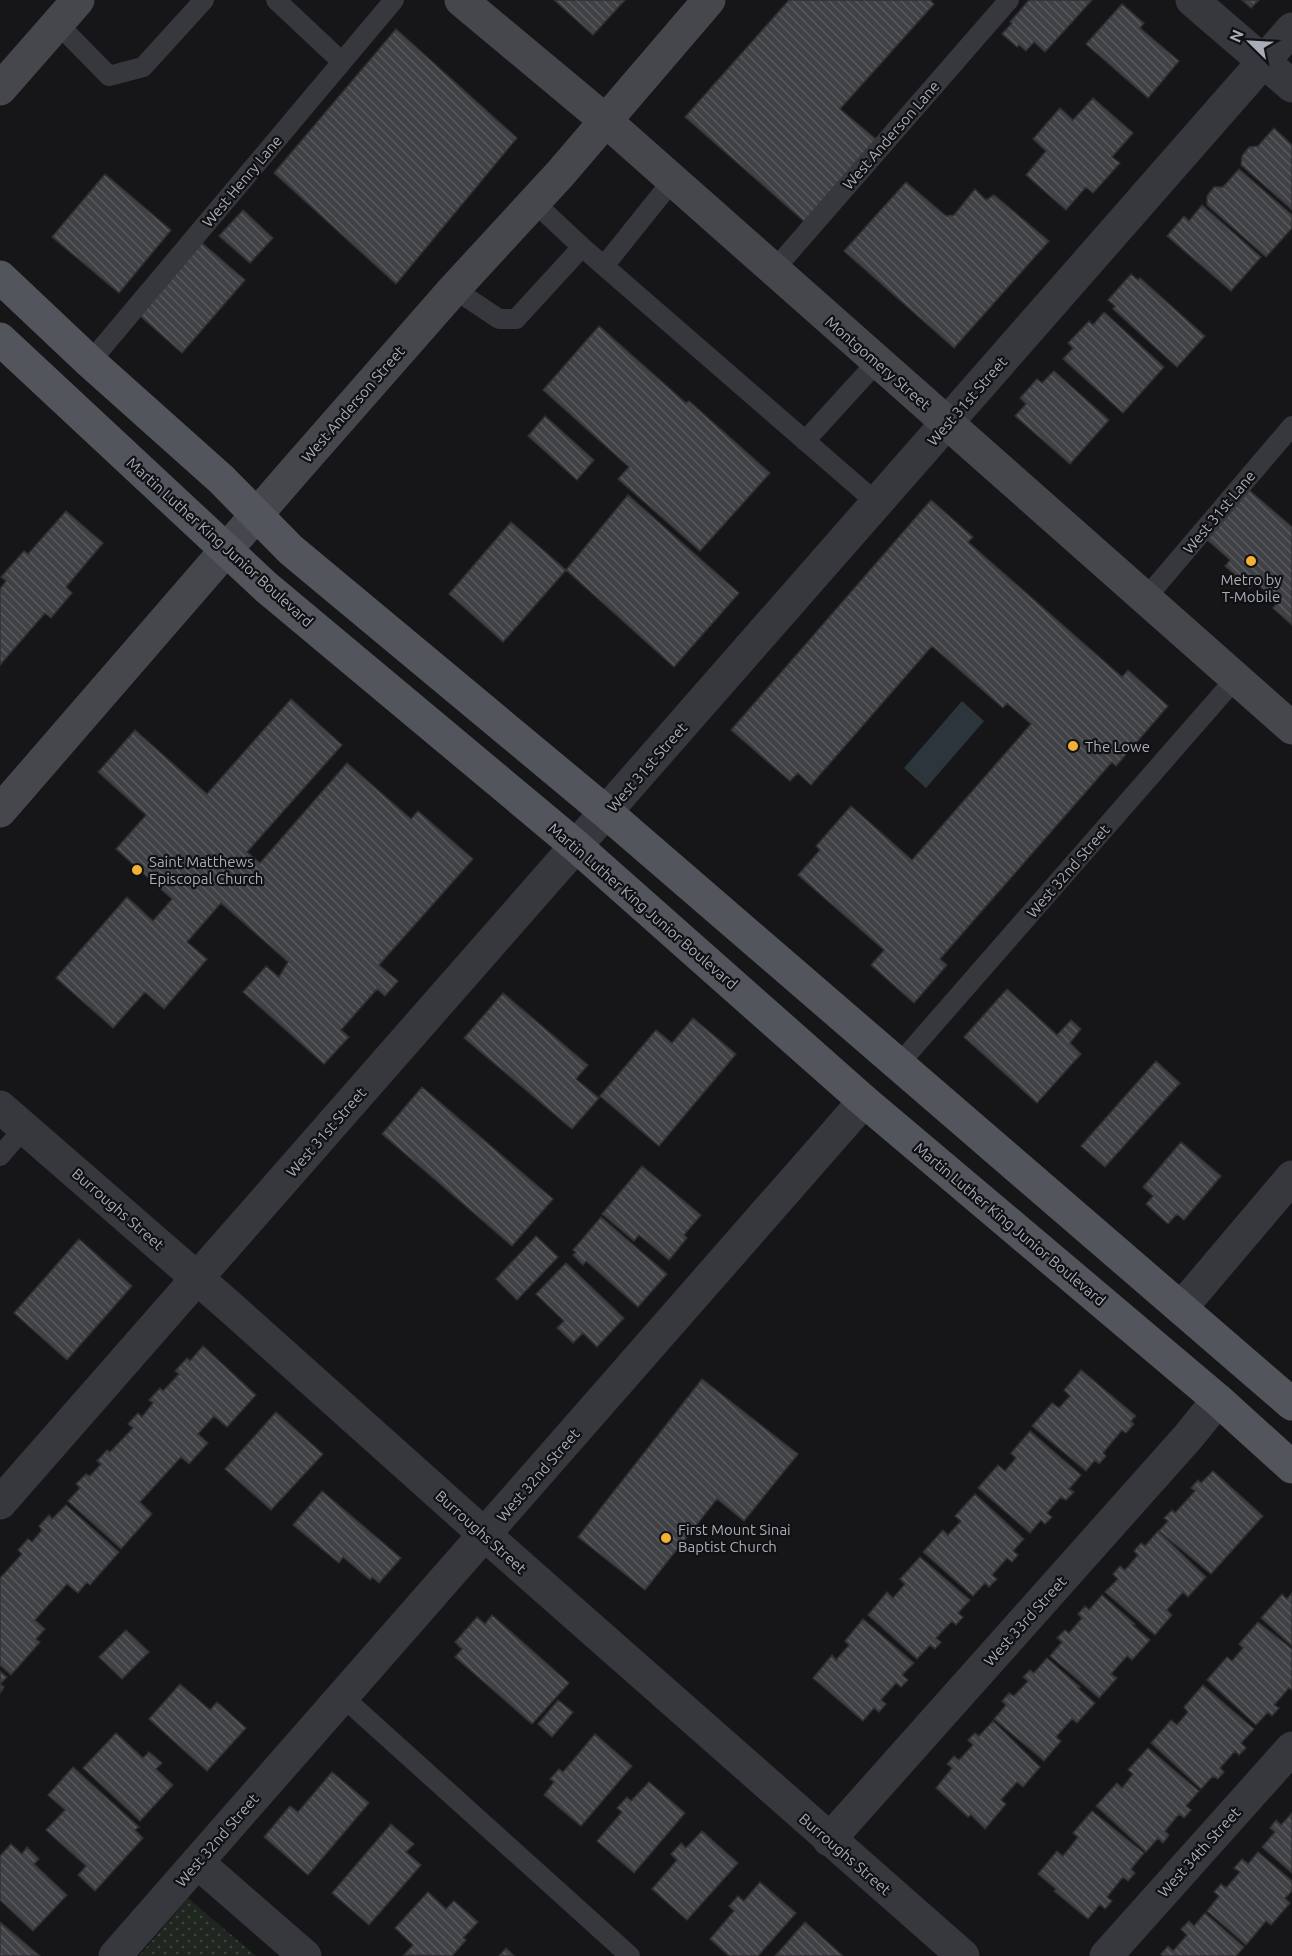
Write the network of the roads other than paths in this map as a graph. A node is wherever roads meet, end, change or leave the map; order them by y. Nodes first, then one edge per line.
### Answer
1 (204, 0) edge
2 (276, 0) edge
3 (394, 0) edge
4 (461, 0) edge
5 (710, 0) edge
6 (1009, 0) edge
7 (1192, 0) edge
8 (67, 12) edge
9 (1292, 28) edge
10 (1264, 61) junction
11 (342, 62) junction
12 (1292, 86) edge
13 (0, 89) edge
14 (606, 121) junction
15 (672, 181) junction
16 (534, 202) junction
17 (582, 247) junction
18 (604, 266) junction
19 (773, 271) junction
20 (0, 277) edge
21 (454, 289) junction
22 (0, 339) edge
23 (90, 362) junction
24 (877, 362) junction
25 (947, 424) junction
26 (1292, 426) edge
27 (805, 441) junction
28 (877, 503) junction
29 (257, 515) junction
30 (226, 550) junction
31 (1146, 599) junction
32 (1236, 678) junction
33 (1292, 728) edge
34 (0, 811) edge
35 (606, 813) junction
36 (576, 846) junction
37 (899, 1064) junction
38 (864, 1101) junction
39 (12, 1118) edge
40 (0, 1156) edge
41 (1292, 1177) edge
42 (197, 1279) junction
43 (1181, 1308) junction
44 (1218, 1400) junction
45 (1292, 1404) edge
46 (1292, 1467) edge
47 (0, 1503) edge
48 (484, 1535) junction
49 (343, 1697) junction
50 (1292, 1748) edge
51 (829, 1840) junction
52 (197, 1862) junction
53 (949, 1952) edge
54 (115, 1956) edge
55 (305, 1956) edge
56 (630, 1956) edge
57 (1106, 1956) edge

1 - 8 lane
2 - 11 lane
3 - 11 lane, West Henry Lane
4 - 14 main road, Montgomery Street
5 - 14 main road, West Anderson Street
6 - 19 lane, West Anderson Lane
7 - 10 street
8 - 13 main road
9 - 10 street, West 31st Street
10 - 12 street
10 - 25 street, West 31st Street
11 - 23 lane, West Henry Lane
14 - 15 main road, Montgomery Street
14 - 16 main road, West Anderson Street
15 - 18 lane
15 - 19 main road, Montgomery Street
16 - 17 lane
16 - 21 main road, West Anderson Street
17 - 18 lane
17 - 21 lane
18 - 27 lane
19 - 24 main road, Montgomery Street
20 - 23 main road
21 - 29 main road, West Anderson Street
22 - 30 main road, Martin Luther King Junior Boulevard
23 - 29 main road
24 - 25 main road, Montgomery Street
24 - 27 lane
25 - 28 street, West 31st Street
25 - 31 main road, Montgomery Street
26 - 31 lane, West 31st Lane
27 - 28 lane
28 - 35 street, West 31st Street
29 - 30 main road, West Anderson Street
29 - 35 main road
30 - 34 main road, West Anderson Street
30 - 36 main road, Martin Luther King Junior Boulevard
31 - 32 main road, Montgomery Street
32 - 33 main road, Montgomery Street
32 - 37 lane, West 32nd Street
35 - 36 street, West 31st Street
35 - 37 main road
36 - 38 main road, Martin Luther King Junior Boulevard
36 - 42 street, West 31st Street
37 - 43 main road
38 - 44 main road, Martin Luther King Junior Boulevard
38 - 48 street, West 32nd Street
39 - 40 lane
39 - 42 street, Burroughs Street
41 - 43 street
42 - 47 street, West 31st Street
42 - 48 street, Burroughs Street
43 - 45 main road
44 - 46 main road, Martin Luther King Junior Boulevard
44 - 51 street, West 33rd Street
48 - 49 street, West 32nd Street
48 - 51 street, Burroughs Street
49 - 52 street, West 32nd Street
49 - 56 lane
50 - 57 street, West 34th Street
51 - 53 street, Burroughs Street
52 - 54 street, West 32nd Street
52 - 55 street

